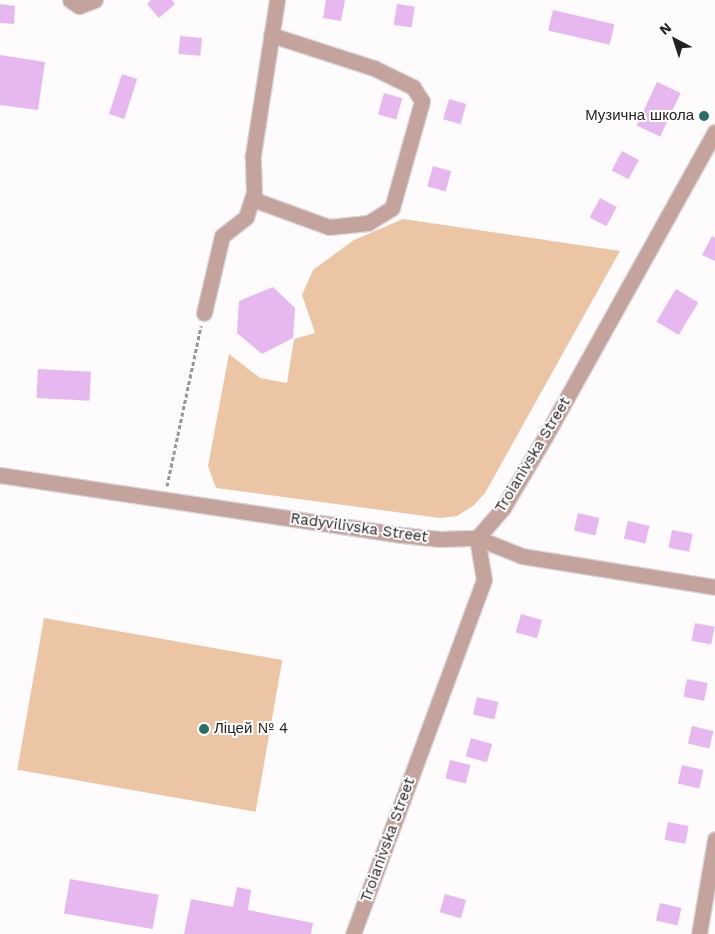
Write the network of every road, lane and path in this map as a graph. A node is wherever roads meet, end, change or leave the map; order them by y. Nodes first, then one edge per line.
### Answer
1 (70, 0) edge
2 (95, 0) edge
3 (277, 0) edge
4 (271, 35) junction
5 (715, 132) edge
6 (252, 199) junction
7 (204, 313) joint
8 (0, 475) edge
9 (164, 499) junction
10 (477, 538) junction
11 (715, 587) edge
12 (715, 839) edge
13 (353, 934) edge
14 (699, 934) edge

1 - 2 street
3 - 4 street
4 - 6 street
4 - 6 street
5 - 10 street, Troianivska Street
6 - 7 street
7 - 9 path
8 - 9 street, Radyvilivska Street
9 - 10 street, Radyvilivska Street
10 - 11 street, Radyvilivska Street
10 - 13 street, Troianivska Street
12 - 14 street

